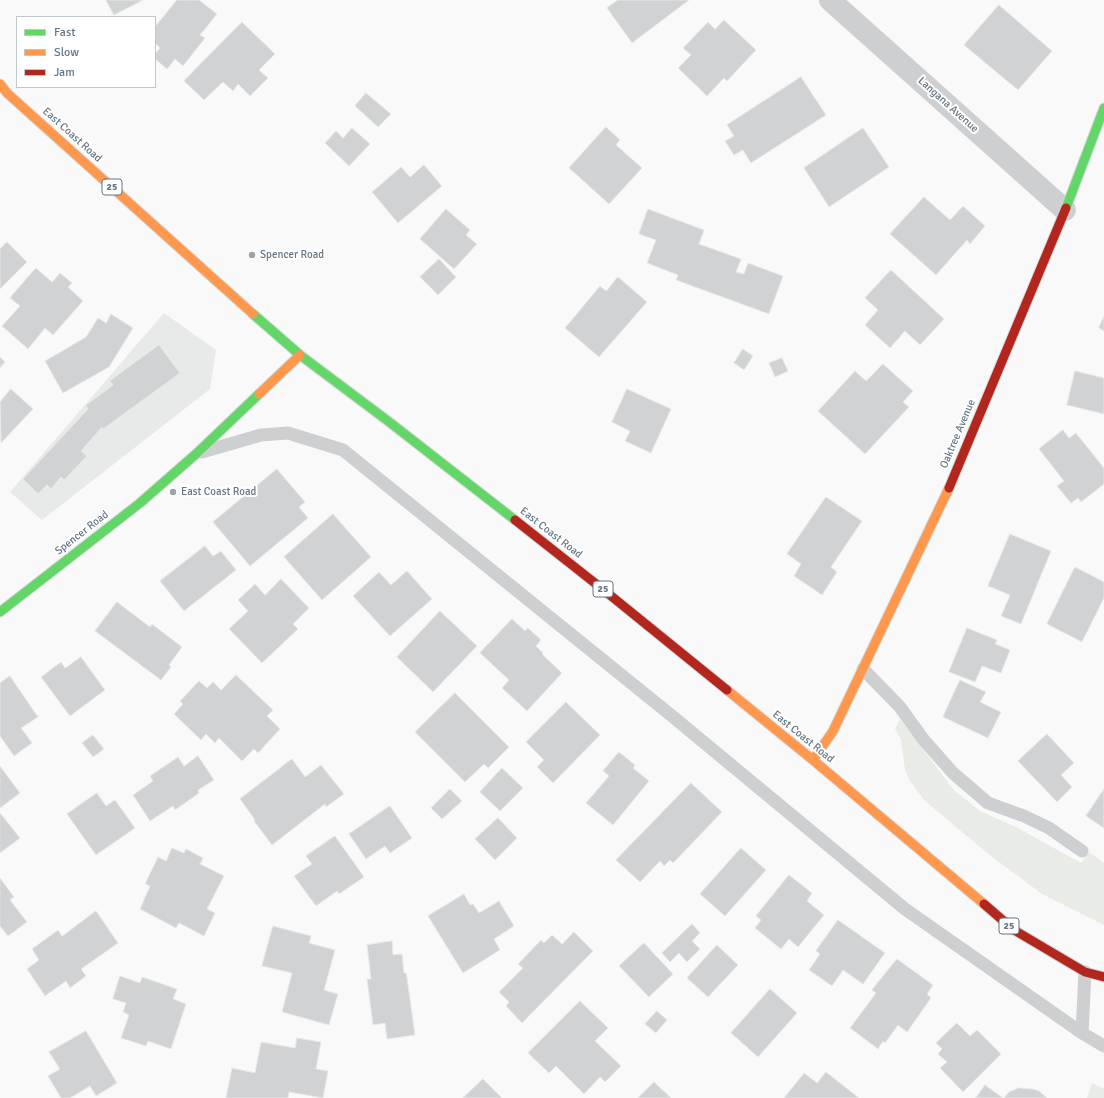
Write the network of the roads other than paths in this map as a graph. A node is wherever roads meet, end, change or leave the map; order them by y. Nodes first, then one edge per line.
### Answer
1 (830, 0) edge
2 (0, 84) edge
3 (1104, 108) edge
4 (1065, 210) junction
5 (300, 355) junction
6 (196, 454) junction
7 (0, 612) edge
8 (863, 669) junction
9 (814, 760) junction
10 (1082, 851) dead end
11 (1085, 972) junction
12 (1104, 977) edge
13 (1082, 1033) junction
14 (1104, 1046) edge

1 - 4 street, Langana Avenue
2 - 5 main road, East Coast Road / 25
3 - 4 main road, Oaktree Avenue
4 - 8 main road, Oaktree Avenue
5 - 6 main road, Spencer Road
5 - 9 main road, East Coast Road / 25
6 - 7 main road, Spencer Road
6 - 13 lane
8 - 9 main road, Oaktree Avenue
8 - 10 lane
9 - 11 main road, East Coast Road / 25
11 - 12 main road, East Coast Road / 25
11 - 13 lane
13 - 14 lane

